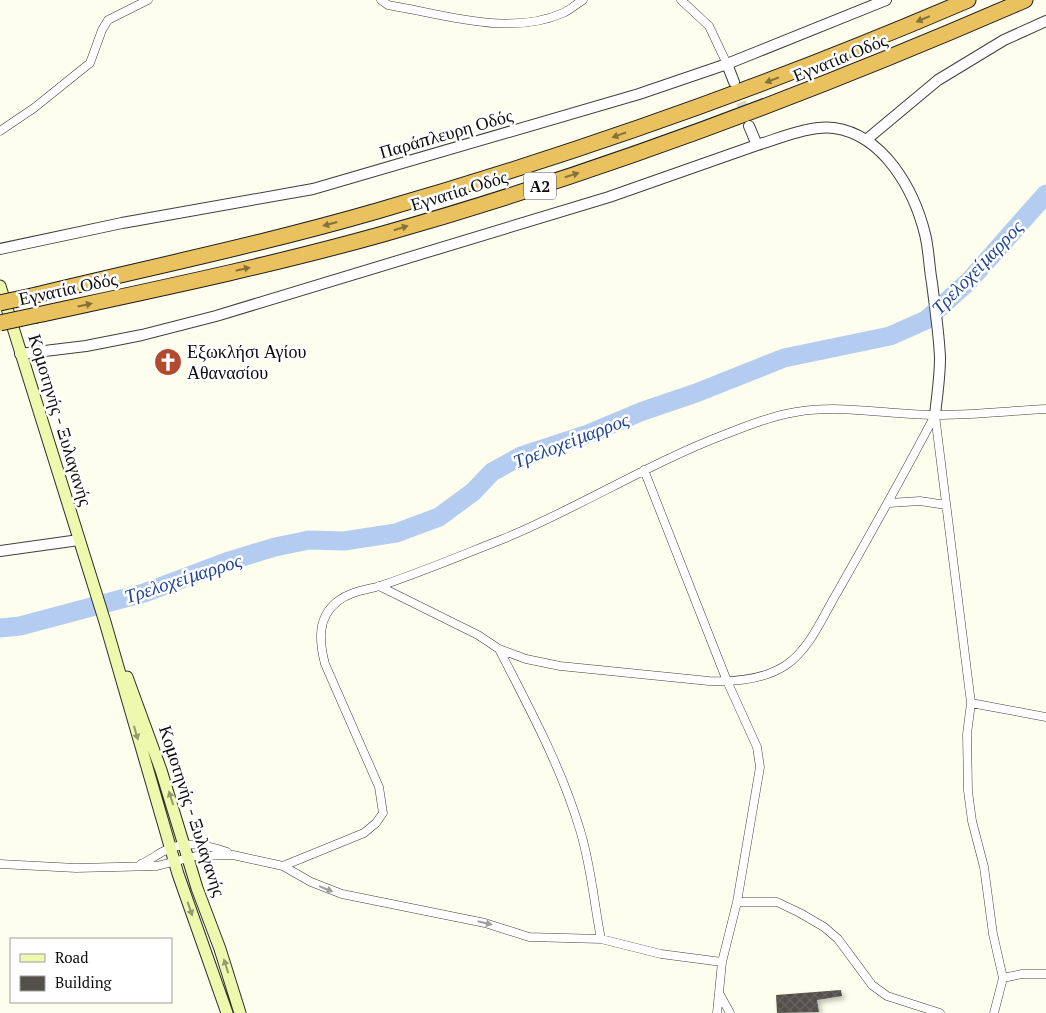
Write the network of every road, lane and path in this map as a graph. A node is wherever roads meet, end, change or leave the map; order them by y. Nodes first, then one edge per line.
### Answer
1 (148, 0) edge
2 (381, 0) edge
3 (583, 0) edge
4 (680, 0) edge
5 (886, 0) edge
6 (968, 0) edge
7 (1025, 0) edge
8 (1046, 21) edge
9 (727, 64) junction
10 (734, 82) tunnel mouth
11 (750, 126) tunnel mouth
12 (0, 131) edge
13 (866, 140) junction
14 (757, 145) junction
15 (0, 249) edge
16 (0, 286) edge
17 (0, 303) edge
18 (0, 323) edge
19 (20, 354) junction
20 (1046, 408) edge
21 (935, 415) junction
22 (644, 470) junction
23 (889, 503) junction
24 (946, 505) junction
25 (79, 540) junction
26 (0, 551) edge
27 (379, 586) junction
28 (105, 622) junction
29 (499, 648) junction
30 (727, 681) junction
31 (971, 703) junction
32 (1046, 717) edge
33 (184, 845) junction
34 (170, 849) junction
35 (233, 855) junction
36 (188, 858) junction
37 (174, 863) junction
38 (0, 864) edge
39 (136, 865) junction
40 (283, 866) junction
41 (737, 902) junction
42 (601, 939) junction
43 (722, 962) junction
44 (1046, 974) edge
45 (1003, 978) junction
46 (719, 992) junction
47 (227, 1013) edge
48 (240, 1013) edge
49 (717, 1013) edge
50 (730, 1013) edge
51 (940, 1013) edge
52 (994, 1013) edge

1 - 12 street
2 - 3 street
4 - 9 street
5 - 9 street, Παράπλευρη Οδός
6 -> 17 highway, Εγνατία Οδός / Α2, bridge
18 -> 7 highway, Εγνατία Οδός / Α2, bridge
8 - 13 street
9 - 10 street
9 - 15 street, Παράπλευρη Οδός
11 - 14 street
13 - 14 street
13 - 21 street
14 - 19 street
16 - 19 main road, Κομοτηνής - Ξυλαγανής
19 - 25 main road, Κομοτηνής - Ξυλαγανής
20 - 21 street
21 - 22 street
21 - 23 street
21 - 24 street
22 - 27 street
22 - 30 street
23 - 24 street
23 - 30 street
24 - 31 street
25 - 26 street
25 - 28 main road, Κομοτηνής - Ξυλαγανής
27 - 29 street
27 - 40 street
33 -> 28 main road, Κομοτηνής - Ξυλαγανής
28 -> 34 main road, Κομοτηνής - Ξυλαγανής
29 - 30 street
29 - 42 street
30 - 41 street
31 - 32 street
31 - 45 street
33 - 34 street
33 - 35 street
33 - 36 main road, Κομοτηνής - Ξυλαγανής
34 - 37 main road, Κομοτηνής - Ξυλαγανής
34 - 39 street
35 - 36 street
35 - 40 street
36 - 37 street
48 -> 36 main road, Κομοτηνής - Ξυλαγανής
37 - 39 street
37 -> 47 main road, Κομοτηνής - Ξυλαγανής
38 - 39 street
40 -> 42 street
41 - 43 street
41 - 51 street
42 - 43 street
43 - 46 street
44 - 45 street
45 - 52 street
46 - 49 street
46 - 50 street

